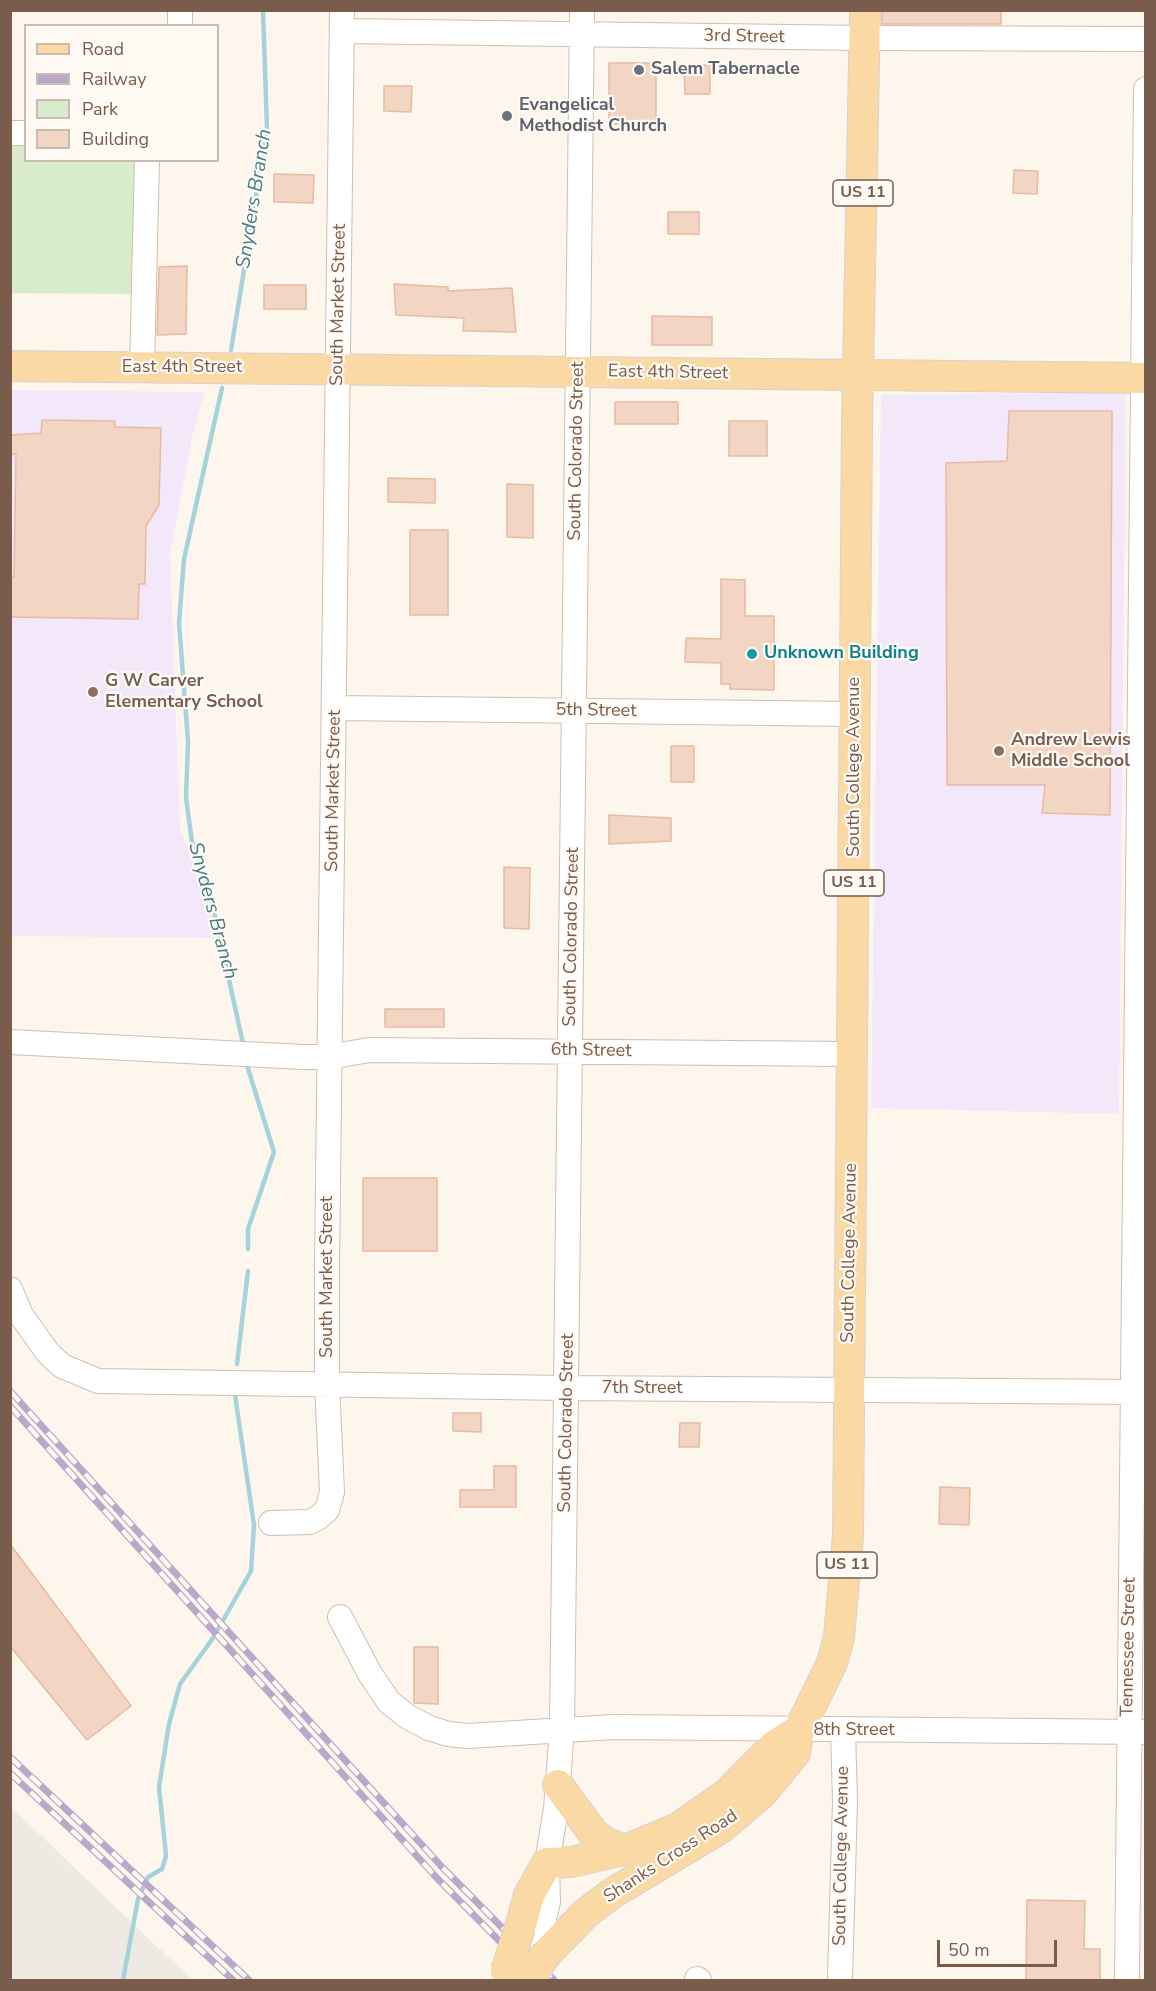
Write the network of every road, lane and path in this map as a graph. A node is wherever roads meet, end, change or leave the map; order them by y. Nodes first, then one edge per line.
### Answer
1 (342, 21) edge
2 (582, 22) edge
3 (864, 25) edge
4 (1146, 39) edge
5 (1146, 89) edge
6 (147, 162) edge
7 (10, 366) edge
8 (142, 368) junction
9 (339, 370) junction
10 (578, 372) junction
11 (858, 375) junction
12 (1144, 378) edge
13 (336, 708) junction
14 (574, 711) junction
15 (856, 714) junction
16 (1142, 718) edge
17 (10, 1042) edge
18 (570, 1051) junction
19 (853, 1054) junction
20 (329, 1057) junction
21 (1141, 1059) edge
22 (10, 1289) edge
23 (327, 1383) junction
24 (567, 1388) junction
25 (849, 1390) junction
26 (1139, 1392) edge
27 (271, 1523) dead end
28 (340, 1617) dead end
29 (562, 1728) junction
30 (799, 1730) junction
31 (843, 1731) junction
32 (1136, 1732) edge
33 (558, 1785) junction
34 (625, 1850) junction
35 (547, 1863) junction
36 (535, 1942) junction
37 (512, 1977) edge
38 (840, 1980) edge
39 (1127, 1980) edge

1 - 2 street, 3rd Street
1 - 9 street, South Market Street
2 - 3 street, 3rd Street
2 - 10 street, South Colorado Street
3 - 4 street, 3rd Street
3 - 11 main road, South College Avenue / US 11
5 - 12 street, Tennessee Street
6 - 8 street
7 - 8 main road, East 4th Street
8 - 9 main road, East 4th Street
9 - 10 main road, East 4th Street
9 - 13 street, South Market Street
10 - 11 main road, East 4th Street
10 - 14 street, South Colorado Street
11 - 12 main road, East 4th Street
11 - 15 main road, South College Avenue / US 11
12 - 16 street, Tennessee Street
13 - 14 street, 5th Street
13 - 20 street, South Market Street
14 - 15 street, 5th Street
14 - 18 street, South Colorado Street
15 - 19 main road, South College Avenue / US 11
16 - 21 street, Tennessee Street
17 - 20 street, 6th Street
18 - 19 street, 6th Street
18 - 20 street, 6th Street
18 - 24 street, South Colorado Street
19 - 25 main road, South College Avenue / US 11
20 - 23 street, South Market Street
21 - 26 street, Tennessee Street
22 - 23 street, 7th Street
23 - 24 street, 7th Street
23 - 27 street, South Market Street
24 - 25 street, 7th Street
24 - 29 street, South Colorado Street
25 - 26 street, 7th Street
25 - 30 main road, South College Avenue / US 11
26 - 32 street, Tennessee Street
28 - 29 street, 8th Street
29 - 30 street, 8th Street
29 - 33 street, South Colorado Street
30 - 31 street, 8th Street
30 - 34 main road, Shanks Cross Road
30 - 36 main road, Shanks Cross Road / US 11
31 - 32 street, 8th Street
31 - 38 street, South College Avenue
32 - 39 street, Tennessee Street
33 - 34 main road
33 - 35 street, South Colorado Street
34 - 35 main road, Shanks Cross Road
35 - 36 main road, South Colorado Street / US 11
36 - 37 main road, Shanks Cross Road / US 11, bridge

